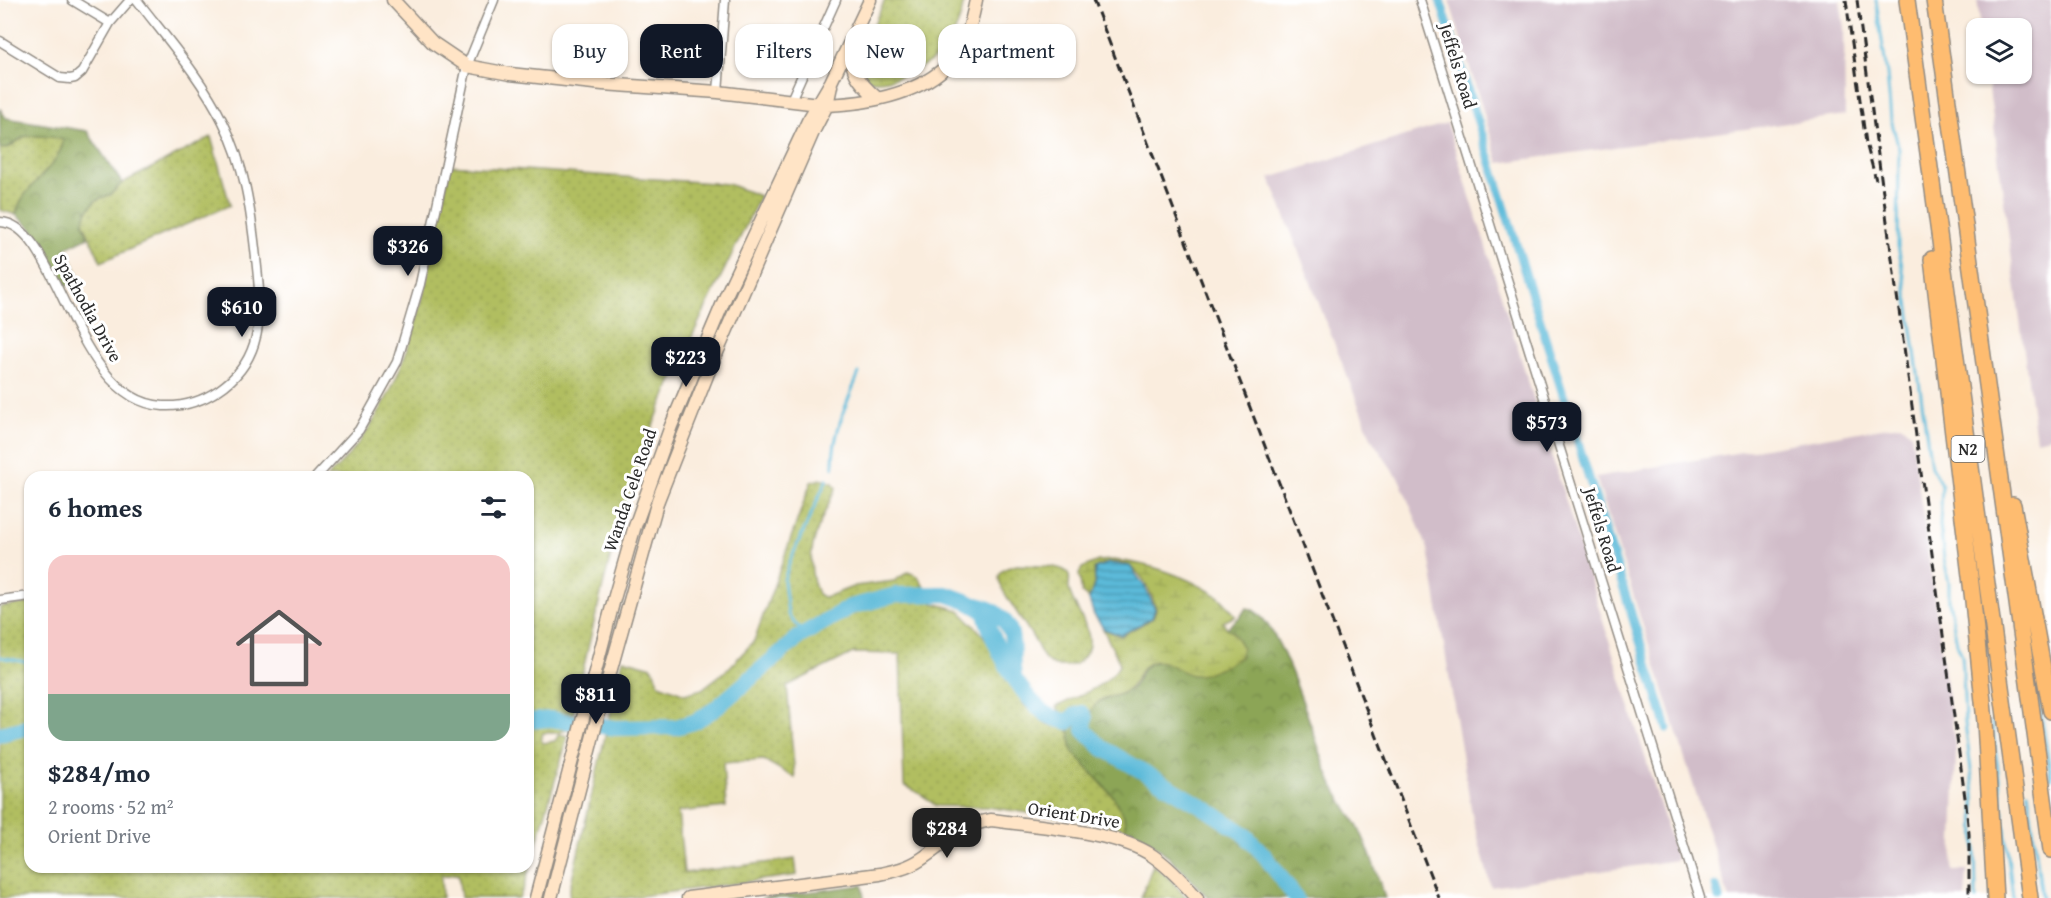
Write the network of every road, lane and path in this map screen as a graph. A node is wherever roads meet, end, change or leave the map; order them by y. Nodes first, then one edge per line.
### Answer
1 (72, 0) edge
2 (130, 0) edge
3 (137, 0) edge
4 (393, 0) edge
5 (494, 0) edge
6 (725, 0) edge
7 (836, 0) edge
8 (861, 0) edge
9 (870, 0) edge
10 (976, 0) edge
11 (1420, 0) edge
12 (1907, 0) edge
13 (1934, 0) edge
14 (110, 23) junction
15 (858, 24) joint
16 (0, 41) edge
17 (845, 52) edge
18 (467, 66) junction
19 (857, 78) edge
20 (718, 92) junction
21 (877, 98) junction
22 (791, 100) junction
23 (822, 104) junction
24 (1926, 138) junction
25 (0, 222) edge
26 (1984, 367) junction
27 (321, 471) edge
28 (24, 597) edge
29 (0, 600) edge
30 (2051, 711) edge
31 (2051, 850) edge
32 (555, 879) junction
33 (536, 894) edge
34 (551, 898) edge
35 (559, 898) edge
36 (688, 898) edge
37 (1197, 898) edge
38 (1700, 898) edge
39 (1995, 898) edge
40 (2030, 898) edge

1 - 14 street
2 - 14 street
3 - 25 street, Spathodia Drive
4 - 18 main road
5 - 18 street
6 - 20 street
7 - 22 street
8 - 15 main road
9 - 15 main road, Wanda Cele Road
10 - 21 main road
11 - 38 street, Jeffels Road
12 - 24 highway, N2
13 - 26 highway, N2
14 - 16 street
17 - 23 main road, Wanda Cele Road
18 - 20 main road
18 - 27 street
19 - 21 main road
20 - 22 main road
21 - 23 main road
22 - 23 main road
23 - 32 main road, Wanda Cele Road
23 - 33 main road, Wanda Cele Road
24 - 39 highway
24 - 40 highway, N2
26 - 30 highway
26 - 31 highway, N2
28 - 29 street
32 - 34 main road, Wanda Cele Road
32 - 35 main road
36 - 37 main road, Orient Drive

